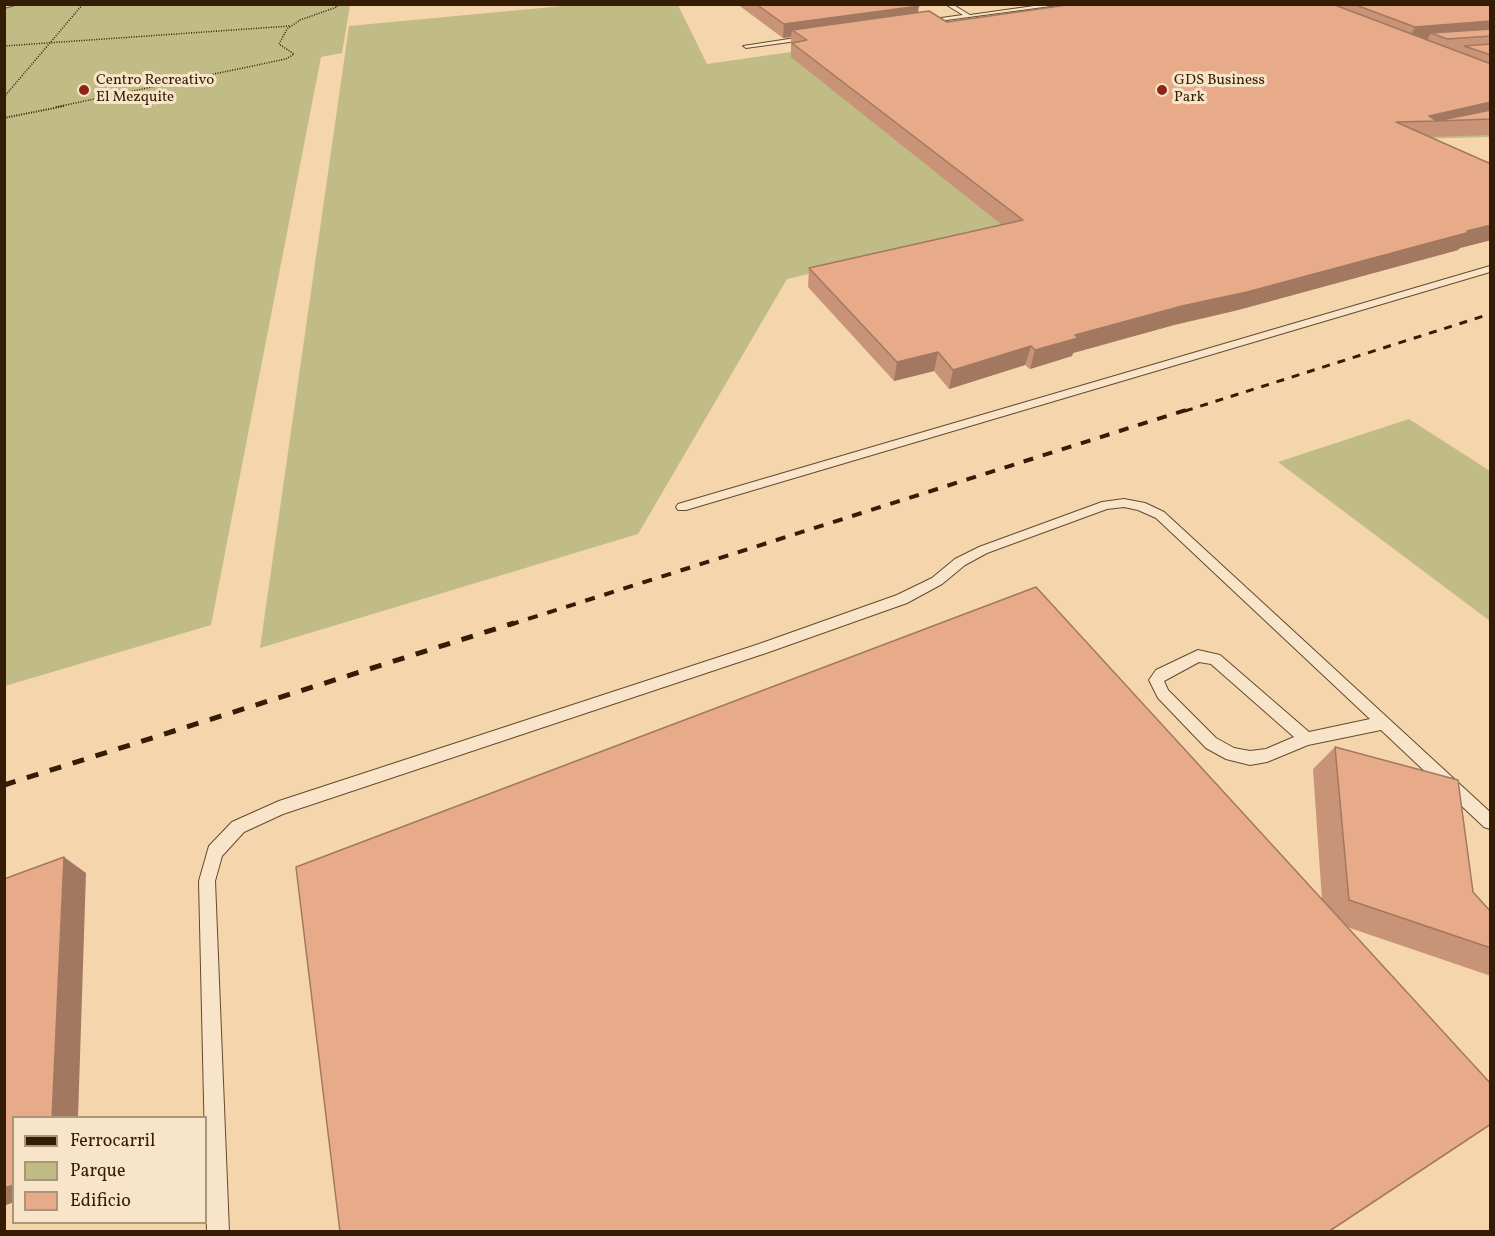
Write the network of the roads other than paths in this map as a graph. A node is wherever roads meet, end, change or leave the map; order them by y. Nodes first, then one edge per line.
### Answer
1 (16, 4) edge
2 (947, 4) edge
3 (1064, 4) edge
4 (4, 6) edge
5 (968, 16) junction
6 (921, 23) edge
7 (816, 37) edge
8 (747, 46) dead end
9 (1491, 269) edge
10 (682, 507) dead end
11 (1382, 723) junction
12 (1306, 739) junction
13 (1491, 822) edge
14 (218, 1232) edge

1 - 4 lane
2 - 5 lane
3 - 5 lane
5 - 6 lane
7 - 8 lane
9 - 10 lane
11 - 12 lane
11 - 13 lane
11 - 14 lane
12 - 12 lane

